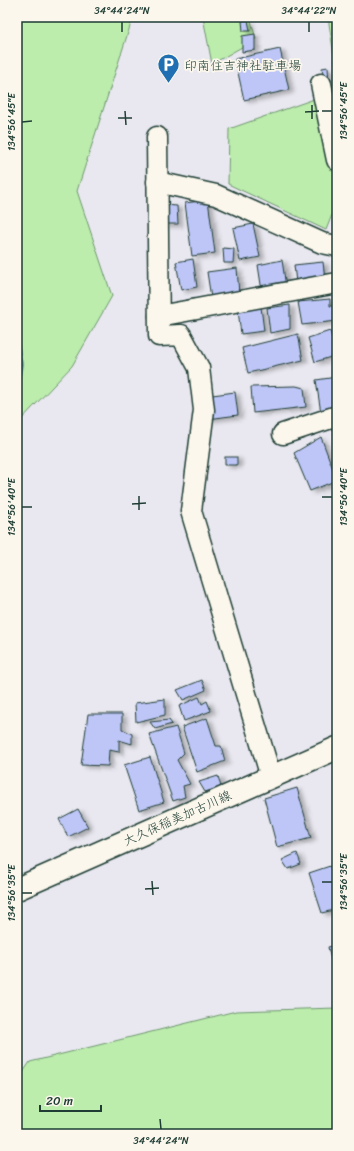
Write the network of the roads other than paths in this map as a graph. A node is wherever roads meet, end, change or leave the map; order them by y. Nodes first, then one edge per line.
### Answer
1 (321, 84) dead end
2 (157, 138) dead end
3 (337, 160) edge
4 (157, 182) junction
5 (337, 246) edge
6 (337, 283) edge
7 (159, 316) junction
8 (337, 416) edge
9 (283, 434) dead end
10 (337, 748) edge
11 (272, 777) junction
12 (17, 889) edge

1 - 3 street
2 - 4 street
4 - 5 street
4 - 7 street
6 - 7 street
7 - 11 street
8 - 9 street
10 - 11 main road, 大久保稲美加古川線
11 - 12 main road, 大久保稲美加古川線

